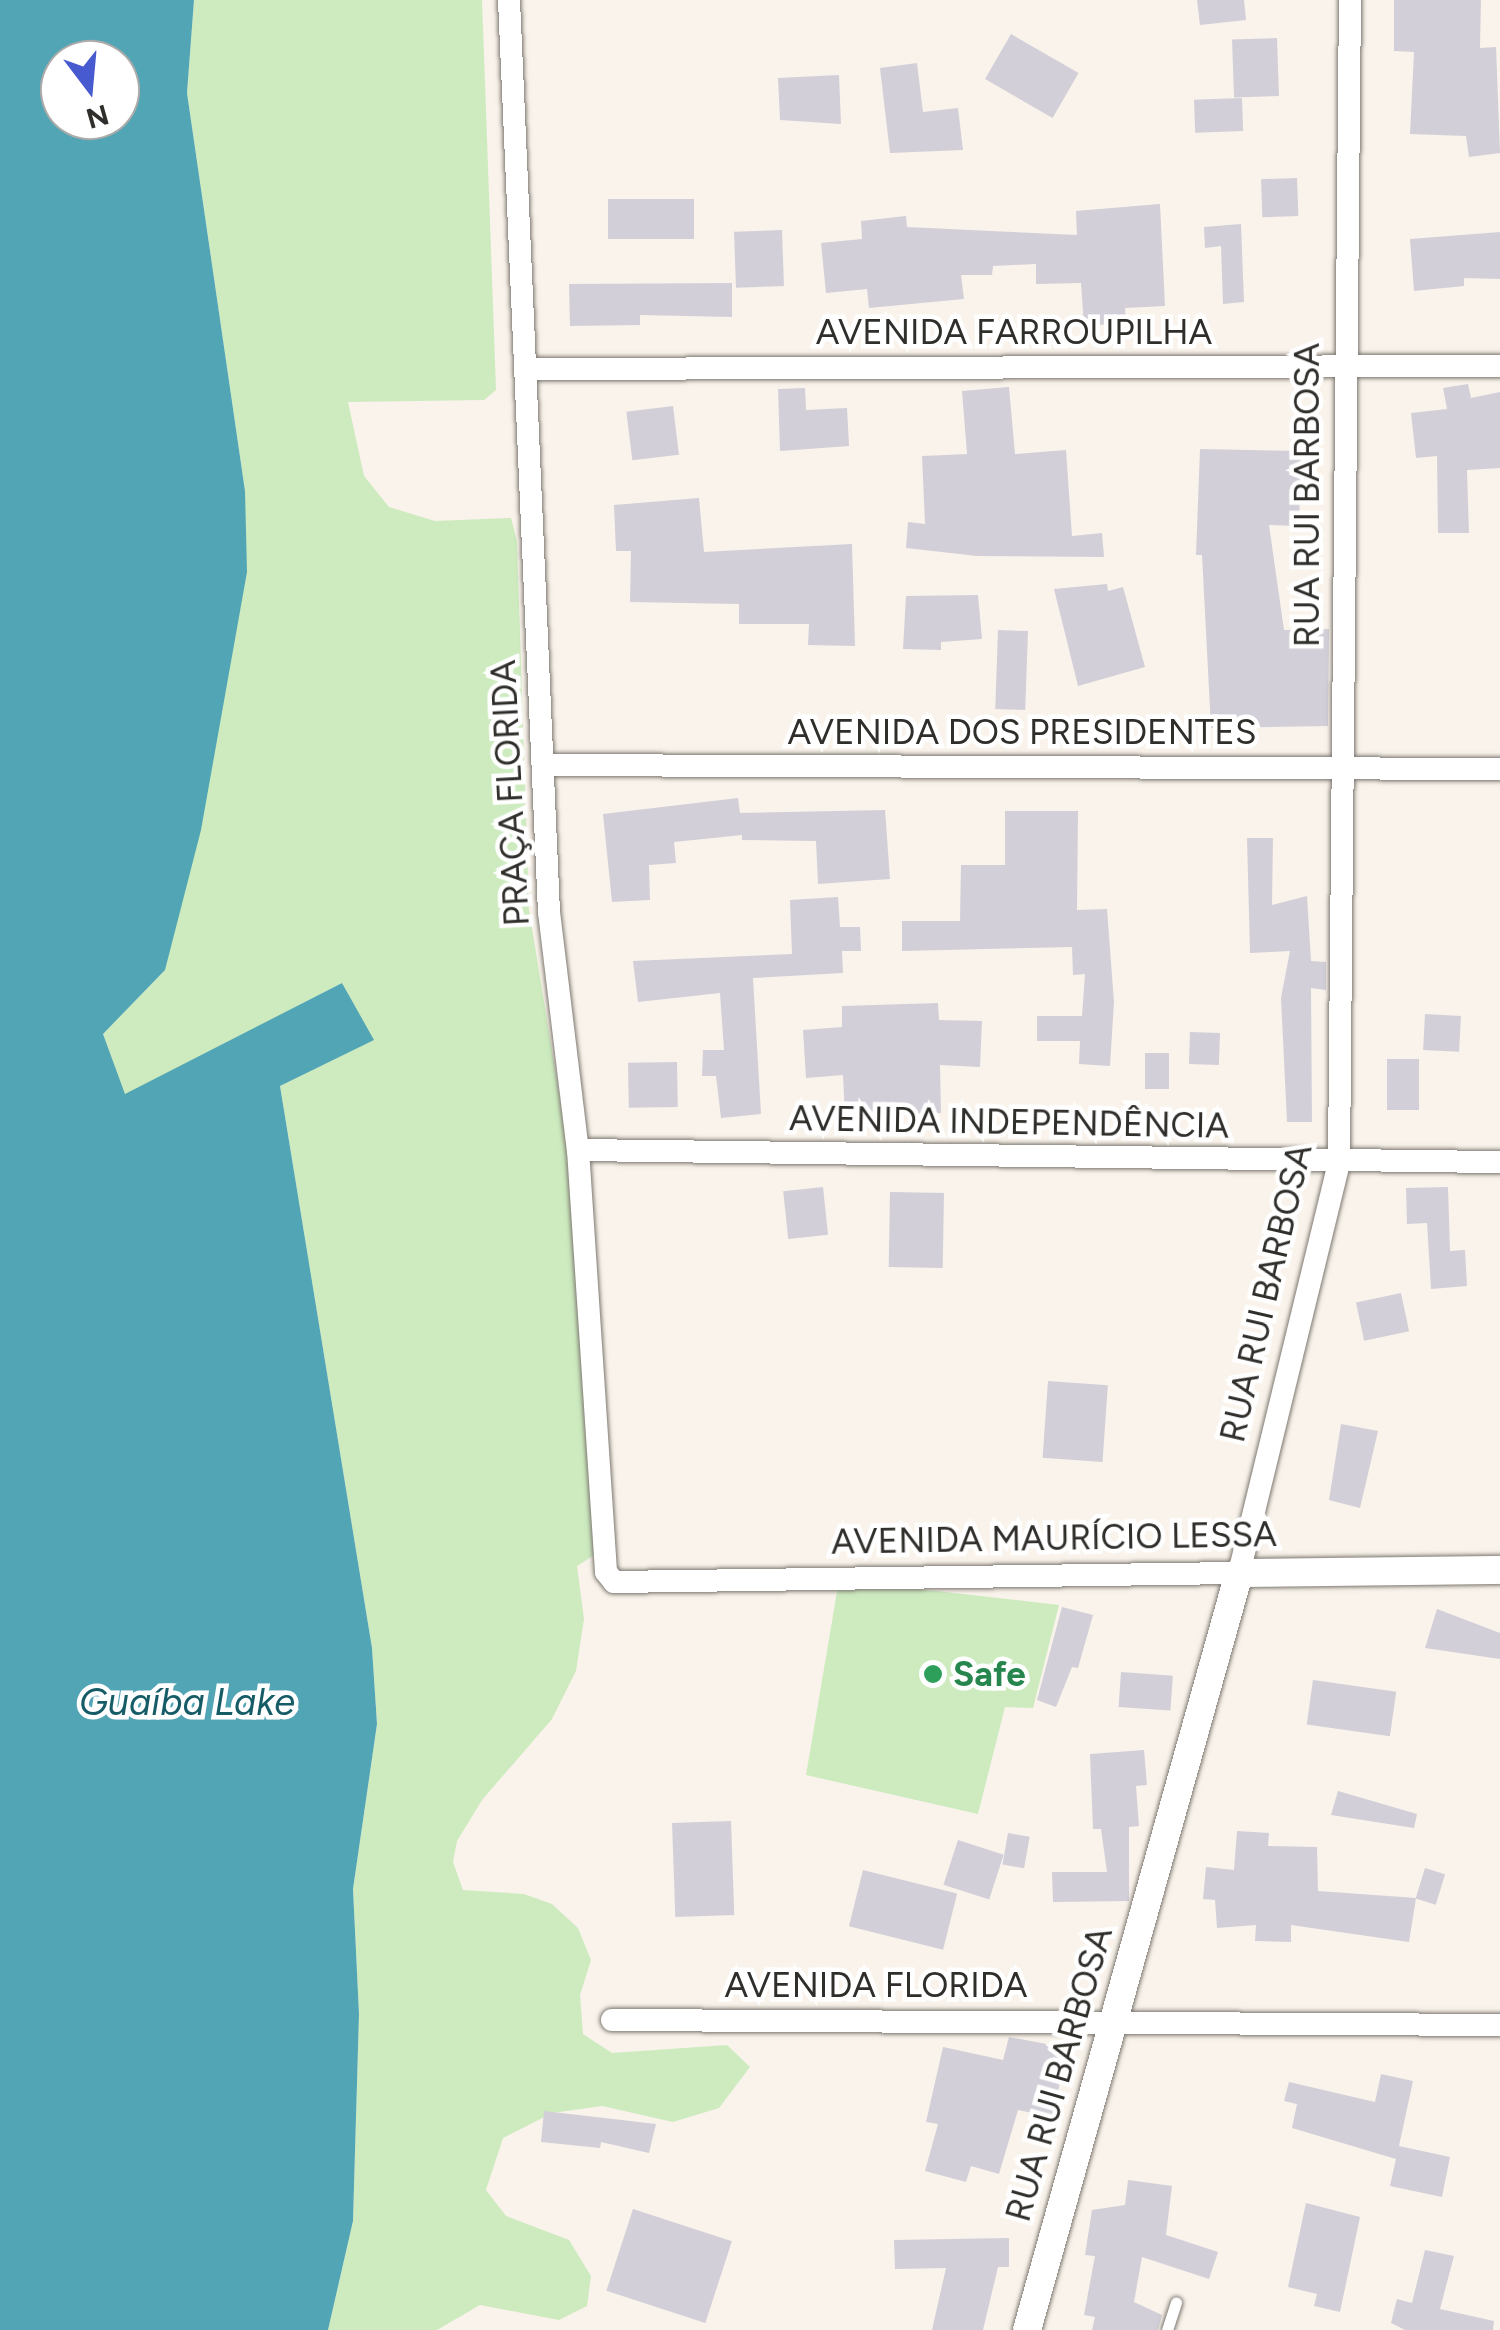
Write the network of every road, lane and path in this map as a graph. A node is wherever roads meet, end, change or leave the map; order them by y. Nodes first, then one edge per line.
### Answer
1 (510, 0) edge
2 (1350, 0) edge
3 (1344, 366) junction
4 (1500, 366) edge
5 (528, 369) junction
6 (543, 765) junction
7 (1343, 768) junction
8 (1500, 769) edge
9 (578, 1150) junction
10 (1339, 1162) junction
11 (1500, 1162) edge
12 (1500, 1570) edge
13 (1240, 1574) junction
14 (608, 1580) joint
15 (612, 2020) dead end
16 (1112, 2021) junction
17 (1500, 2025) edge
18 (1176, 2302) dead end
19 (1027, 2330) edge
20 (1168, 2330) edge

1 - 5 street, PRAÇA FLORIDA
2 - 3 street, RUA RUI BARBOSA
3 - 4 street, AVENIDA FARROUPILHA
3 - 5 street, AVENIDA FARROUPILHA
3 - 7 street, RUA RUI BARBOSA
5 - 6 street, PRAÇA FLORIDA
6 - 7 street, AVENIDA DOS PRESIDENTES
6 - 9 street, PRAÇA FLORIDA
7 - 8 street, AVENIDA DOS PRESIDENTES
7 - 10 street, RUA RUI BARBOSA
9 - 10 street, AVENIDA INDEPENDÊNCIA
9 - 14 street, PRAÇA FLORIDA
10 - 11 street, AVENIDA INDEPENDÊNCIA
10 - 13 street, RUA RUI BARBOSA
12 - 13 street, AVENIDA MAURÍCIO LESSA
13 - 14 street, AVENIDA MAURÍCIO LESSA
13 - 16 street, RUA RUI BARBOSA
15 - 16 street, AVENIDA FLORIDA
16 - 17 street, AVENIDA FLORIDA
16 - 19 street, RUA RUI BARBOSA
18 - 20 lane

